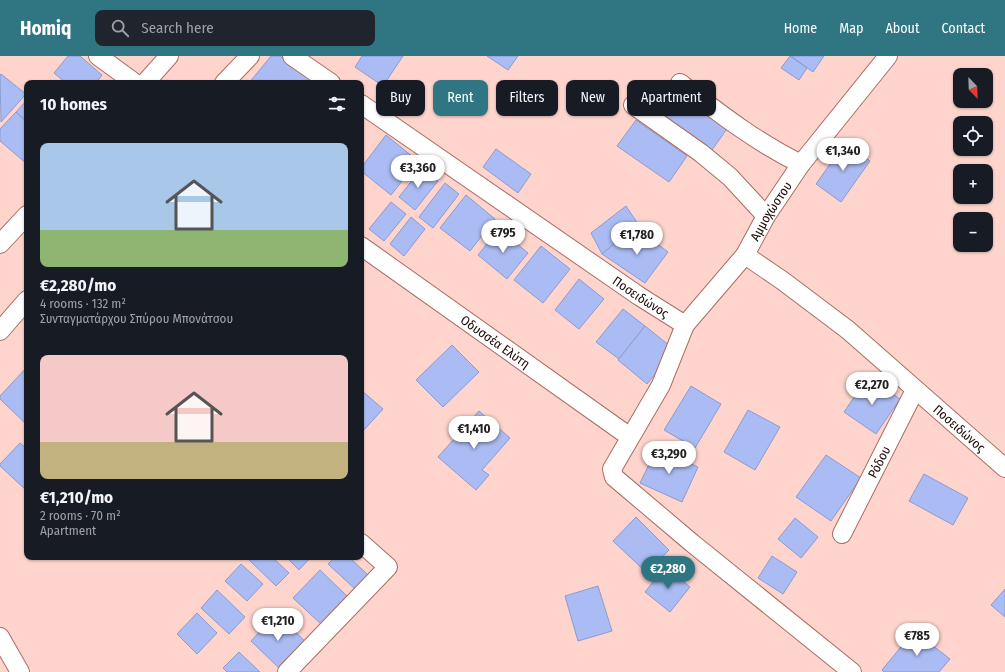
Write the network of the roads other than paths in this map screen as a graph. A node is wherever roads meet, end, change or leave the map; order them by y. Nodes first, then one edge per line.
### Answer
1 (98, 56) edge
2 (169, 56) edge
3 (250, 56) edge
4 (292, 56) edge
5 (888, 56) edge
6 (131, 80) edge
7 (148, 80) edge
8 (227, 80) edge
9 (327, 80) edge
10 (364, 106) edge
11 (716, 111) edge
12 (649, 116) edge
13 (800, 164) junction
14 (766, 216) junction
15 (24, 218) edge
16 (0, 244) edge
17 (364, 248) edge
18 (745, 255) junction
19 (24, 303) edge
20 (685, 325) junction
21 (0, 331) edge
22 (915, 390) junction
23 (630, 437) junction
24 (1005, 468) edge
25 (842, 534) dead end
26 (364, 546) edge
27 (0, 637) edge
28 (20, 672) edge
29 (287, 672) edge
30 (852, 672) edge

1 - 6 street
2 - 7 street
3 - 8 street
4 - 9 street
5 - 13 street, Αμμοχώστου
10 - 20 street, Ποσειδώνος
11 - 13 street
12 - 14 street
13 - 14 street, Αμμοχώστου
14 - 18 street, Αμμοχώστου
15 - 16 street
17 - 23 street, Οδυσσέα Ελύτη
18 - 20 street, Αμμοχώστου
18 - 22 street, Ποσειδώνος
19 - 21 street
20 - 23 street, Αμμοχώστου
22 - 24 street, Ποσειδώνος
22 - 25 street, Ρόδου
23 - 30 street, Αμμοχώστου
26 - 29 street
27 - 28 street

